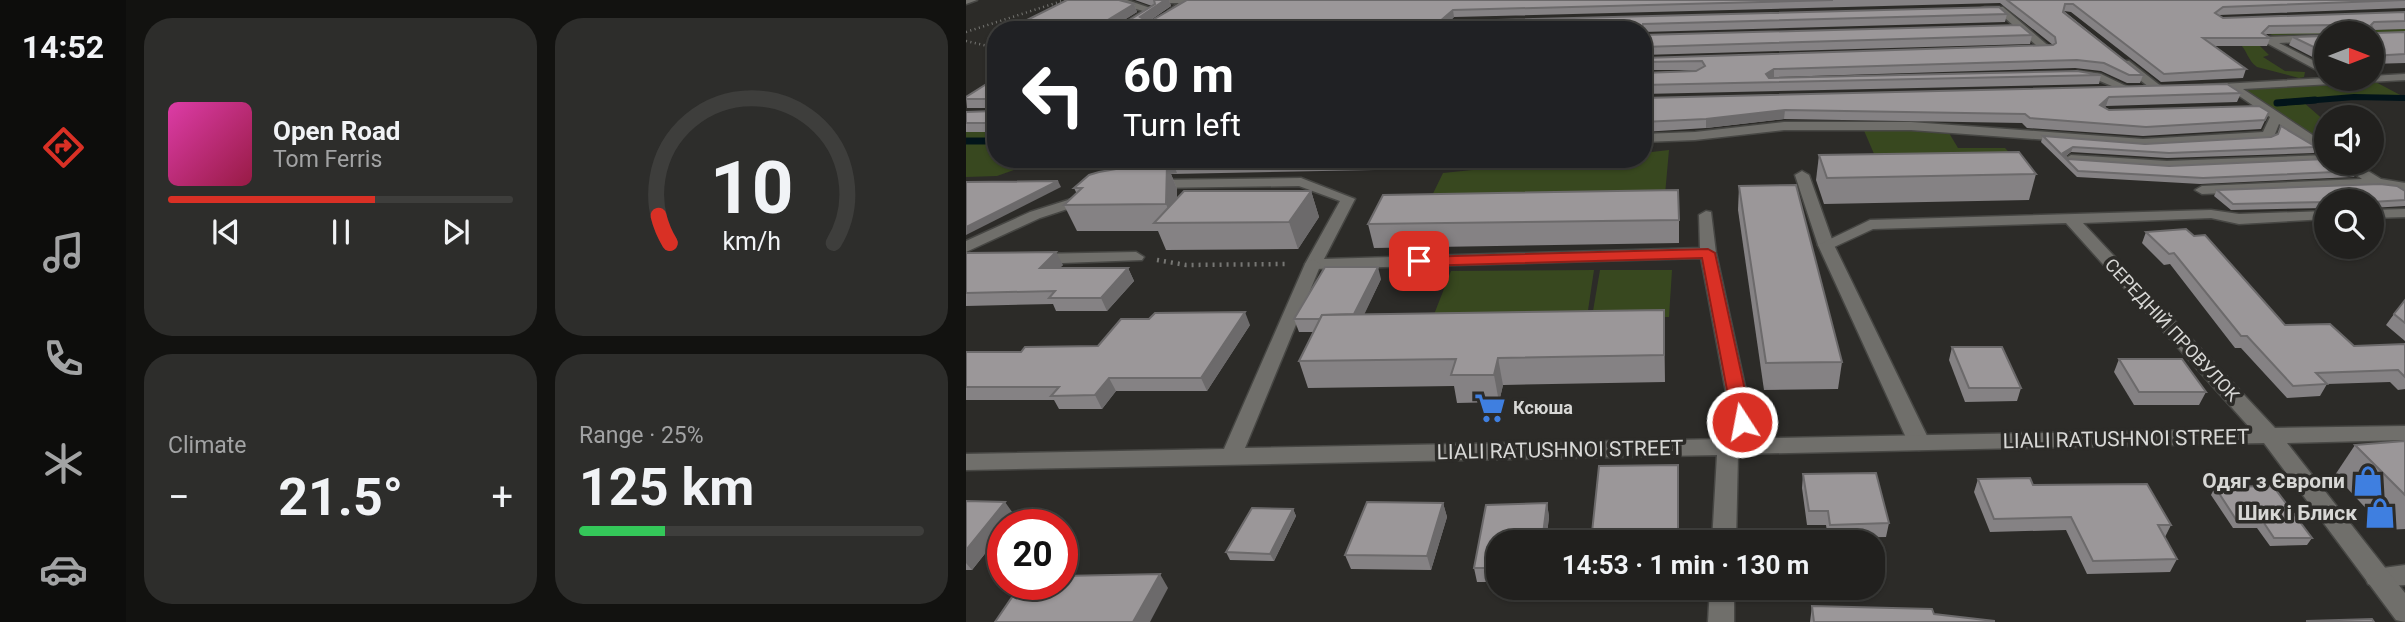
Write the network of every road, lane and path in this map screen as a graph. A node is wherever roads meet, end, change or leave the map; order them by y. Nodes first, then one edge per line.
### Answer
1 (972, 0) edge
2 (1065, 0) edge
3 (1088, 0) edge
4 (1145, 0) edge
5 (1153, 0) edge
6 (966, 1) edge
7 (1120, 1) edge
8 (1973, 10) edge
9 (1161, 19) edge
10 (1000, 21) edge
11 (1133, 21) edge
12 (987, 25) edge
13 (2021, 27) junction
14 (2007, 28) edge
15 (966, 32) edge
16 (2314, 38) edge
17 (966, 41) edge
18 (987, 46) edge
19 (2033, 50) edge
20 (2117, 56) edge
21 (2314, 66) edge
22 (2061, 74) edge
23 (2405, 77) edge
24 (2384, 78) edge
25 (2314, 80) edge
26 (2233, 87) junction
27 (2124, 88) junction
28 (2195, 88) edge
29 (2097, 89) edge
30 (2263, 108) junction
31 (2236, 109) edge
32 (2276, 117) junction
33 (1652, 138) edge
34 (2314, 142) edge
35 (2071, 159) edge
36 (2314, 159) edge
37 (1802, 175) dead end
38 (2365, 175) edge
39 (2377, 183) junction
40 (1143, 185) edge
41 (2405, 187) edge
42 (2202, 190) dead end
43 (1107, 191) edge
44 (2405, 213) edge
45 (2384, 214) edge
46 (1706, 215) dead end
47 (2314, 216) edge
48 (2069, 218) junction
49 (1826, 245) junction
50 (966, 247) edge
51 (1708, 253) junction
52 (1136, 257) joint
53 (1018, 259) edge
54 (1313, 264) junction
55 (2405, 433) edge
56 (2271, 437) junction
57 (1919, 442) junction
58 (1738, 446) junction
59 (1231, 457) junction
60 (966, 462) edge
61 (1726, 530) edge
62 (2405, 575) edge
63 (2377, 577) junction
64 (1722, 600) edge
65 (2404, 611) edge
66 (1721, 622) edge

1 - 6 street
2 - 10 path
3 - 7 street
4 - 7 street
5 - 9 street
7 - 11 street
8 - 13 street
12 - 15 path
13 - 14 street
13 - 19 street
16 - 21 street
17 - 18 path
20 - 27 street
22 - 27 street
23 - 24 street
25 - 26 street
26 - 28 street
26 - 30 street
27 - 29 street
30 - 31 street
30 - 32 street
32 - 33 street
32 - 34 street
35 - 36 street
37 - 49 street
38 - 39 street
39 - 41 street
39 - 42 street
40 - 54 street
43 - 50 street
44 - 45 street
46 - 51 street
47 - 48 street
48 - 49 street
48 - 56 street, СЕРЕДНІЙ ПРОВУЛОК
49 - 57 street
51 - 54 street
51 - 58 street
52 - 53 street
52 - 54 path
54 - 59 street
55 - 56 street, LIALI RATUSHNOI STREET
56 - 57 street, LIALI RATUSHNOI STREET
56 - 63 street, СЕРЕДНІЙ ПРОВУЛОК
57 - 58 street, LIALI RATUSHNOI STREET
58 - 59 street, LIALI RATUSHNOI STREET
58 - 61 street
59 - 60 street, LIALI RATUSHNOI STREET
62 - 63 street
63 - 65 street, СЕРЕДНІЙ ПРОВУЛОК
64 - 66 street

